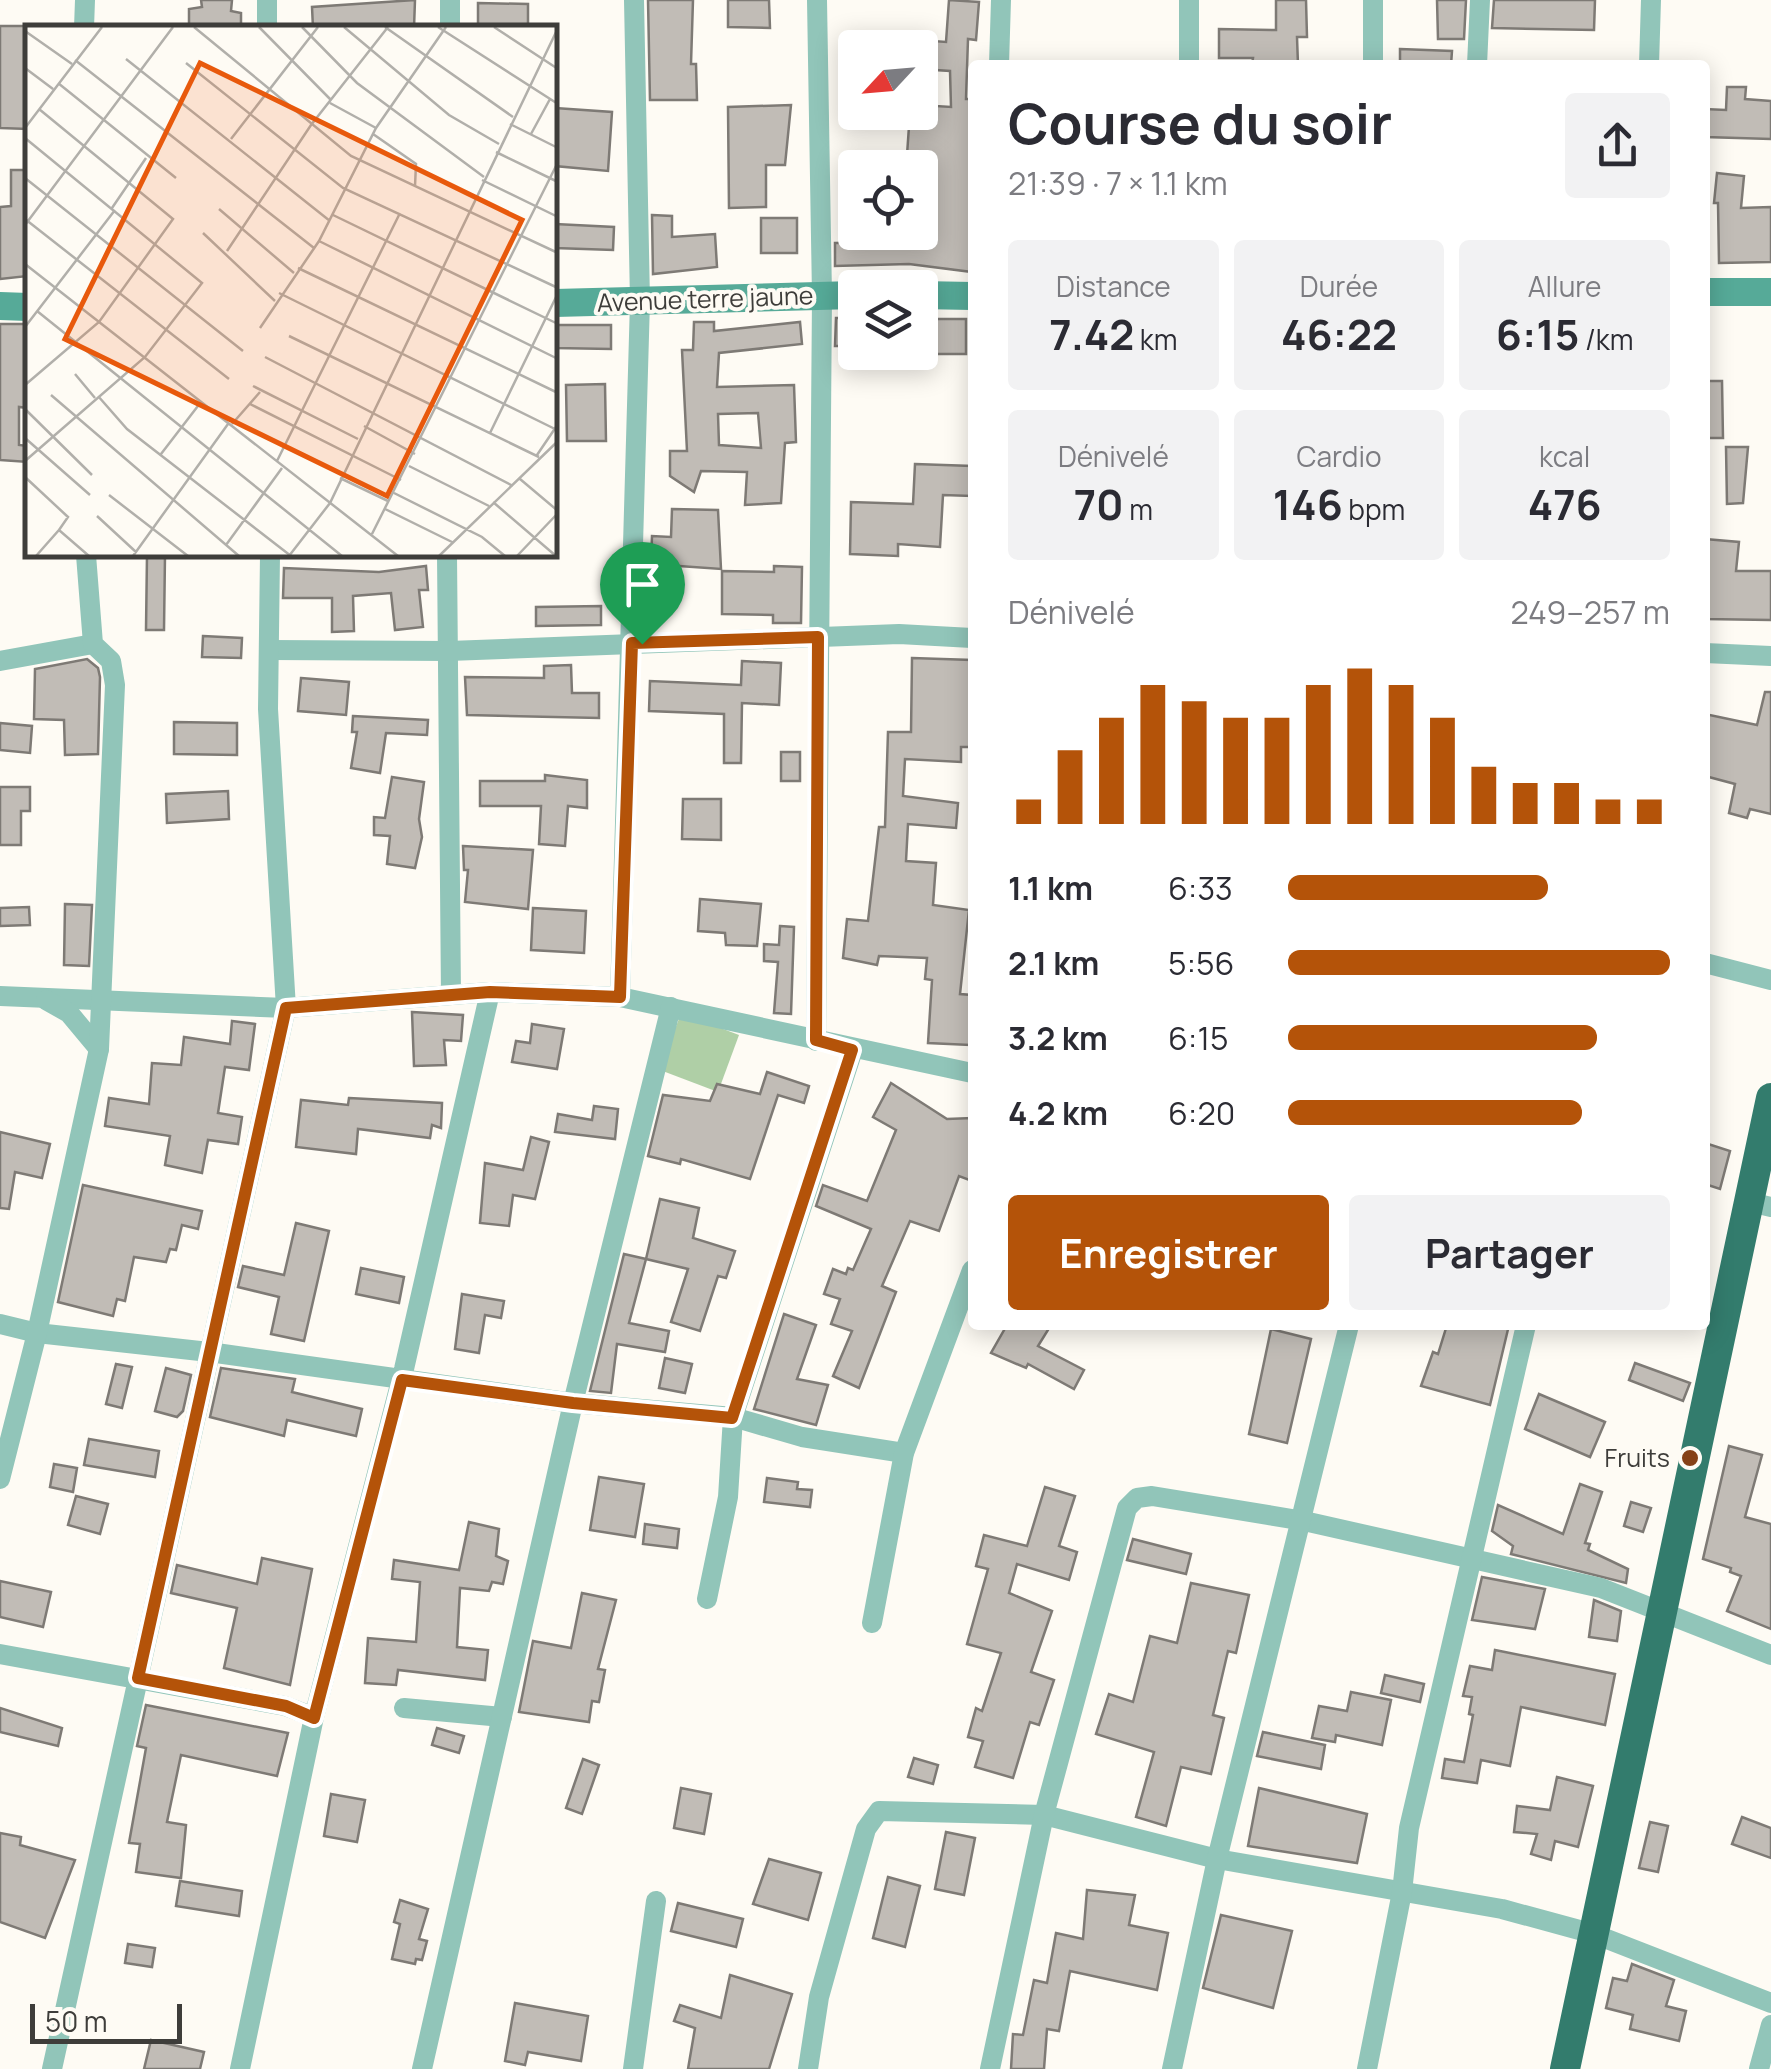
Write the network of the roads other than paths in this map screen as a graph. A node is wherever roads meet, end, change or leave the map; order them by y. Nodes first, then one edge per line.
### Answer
1 (85, 0) edge
2 (634, 0) edge
3 (816, 0) edge
4 (1001, 0) edge
5 (1188, 0) edge
6 (1373, 0) edge
7 (1480, 0) edge
8 (1652, 0) edge
9 (84, 25) edge
10 (999, 60) edge
11 (1189, 60) edge
12 (1373, 60) edge
13 (1477, 60) edge
14 (1650, 60) edge
15 (1710, 292) edge
16 (1771, 292) edge
17 (822, 296) junction
18 (838, 296) edge
19 (938, 296) edge
20 (968, 296) edge
21 (640, 301) junction
22 (558, 303) edge
23 (0, 306) edge
24 (25, 307) edge
25 (86, 558) edge
26 (270, 558) edge
27 (448, 558) edge
28 (818, 637) junction
29 (968, 638) edge
30 (632, 643) junction
31 (93, 644) junction
32 (269, 650) junction
33 (450, 651) junction
34 (1710, 653) edge
35 (1771, 656) edge
36 (0, 661) edge
37 (1710, 964) edge
38 (1771, 980) edge
39 (490, 992) junction
40 (450, 995) junction
41 (0, 996) edge
42 (620, 997) junction
43 (42, 998) junction
44 (104, 1000) junction
45 (671, 1007) junction
46 (286, 1008) junction
47 (816, 1040) junction
48 (99, 1048) junction
49 (852, 1050) junction
50 (968, 1073) edge
51 (1771, 1098) edge
52 (1760, 1205) edge
53 (968, 1281) edge
54 (0, 1324) edge
55 (1349, 1330) edge
56 (1525, 1330) edge
57 (37, 1333) junction
58 (209, 1352) junction
59 (402, 1380) junction
60 (573, 1403) junction
61 (732, 1418) junction
62 (904, 1453) junction
63 (0, 1479) edge
64 (1304, 1521) junction
65 (1469, 1559) junction
66 (708, 1599) dead end
67 (1664, 1610) junction
68 (872, 1623) dead end
69 (0, 1654) edge
70 (1771, 1655) edge
71 (138, 1678) junction
72 (404, 1708) dead end
73 (502, 1717) junction
74 (314, 1718) junction
75 (1044, 1815) junction
76 (1217, 1859) junction
77 (1402, 1892) junction
78 (656, 1901) dead end
79 (1594, 1934) junction
80 (1771, 2003) edge
81 (1771, 2025) edge
82 (52, 2069) edge
83 (240, 2069) edge
84 (422, 2069) edge
85 (632, 2069) edge
86 (808, 2069) edge
87 (990, 2069) edge
88 (1172, 2069) edge
89 (1368, 2069) edge
90 (1565, 2069) edge
91 (1758, 2069) edge

1 - 9 street
2 - 21 street
3 - 17 street
4 - 10 street
5 - 11 street
6 - 12 street
7 - 13 street
8 - 14 street
15 - 16 street
17 - 18 street, Avenue terre jaune
17 - 21 street, Avenue terre jaune
17 - 28 street
19 - 20 street
21 - 22 street, Avenue terre jaune
21 - 30 street
23 - 24 street
25 - 31 street
26 - 32 street
27 - 33 street
28 - 29 street
28 - 30 street
28 - 47 street
30 - 33 street
30 - 42 street
31 - 36 street
31 - 44 street
32 - 33 street
32 - 46 street
33 - 40 street
34 - 35 street
37 - 38 street
39 - 40 street
39 - 42 street
39 - 59 street
40 - 46 street
41 - 43 street
42 - 45 street
43 - 44 street
43 - 48 street
44 - 46 street
44 - 48 street
45 - 47 street
45 - 60 street
46 - 58 street
47 - 49 street
48 - 57 street
49 - 50 street
49 - 61 street
51 - 52 highway
52 - 67 highway
53 - 62 street
54 - 57 street
55 - 64 street
56 - 65 street
57 - 58 street
57 - 63 street
58 - 59 street
58 - 71 street
59 - 60 street
59 - 74 street
60 - 61 street
60 - 73 street
61 - 62 street
61 - 66 street
62 - 68 street
64 - 65 street
64 - 75 street
64 - 76 street
65 - 67 street
65 - 77 street
67 - 70 street
67 - 79 highway
69 - 71 street
71 - 74 street
71 - 82 street
72 - 73 street
73 - 84 street
74 - 83 street
75 - 76 street
75 - 86 street
75 - 87 street
76 - 77 street
76 - 88 street
77 - 79 street
77 - 89 street
78 - 85 street
79 - 80 street
79 - 90 highway
81 - 91 street

